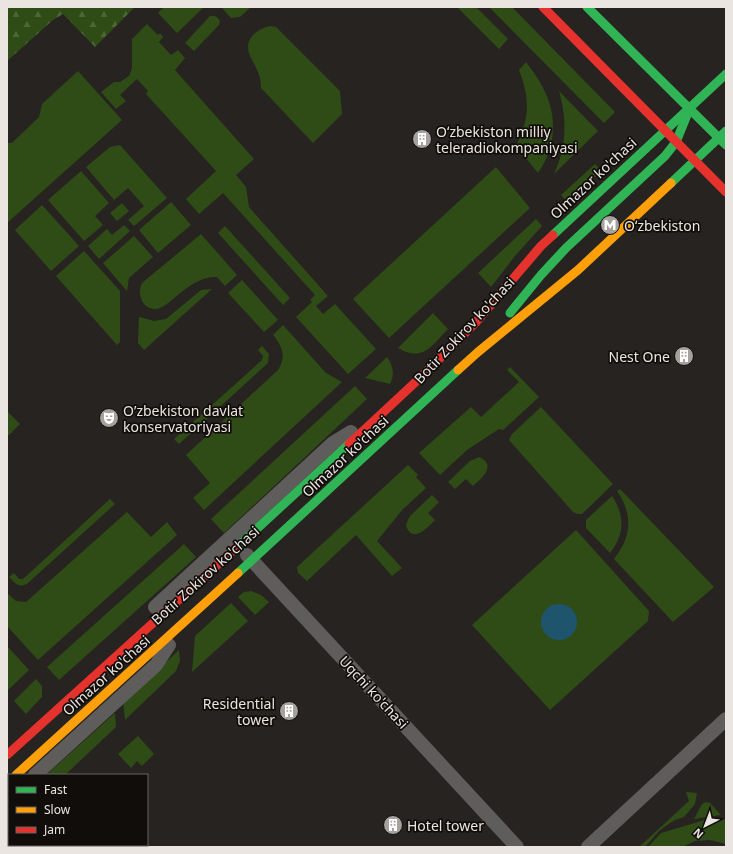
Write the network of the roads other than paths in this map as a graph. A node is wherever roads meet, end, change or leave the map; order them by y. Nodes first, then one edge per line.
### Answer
1 (543, 7) edge
2 (587, 7) edge
3 (726, 74) edge
4 (690, 109) junction
5 (665, 131) junction
6 (726, 131) edge
7 (719, 138) junction
8 (676, 142) junction
9 (726, 145) edge
10 (695, 161) junction
11 (726, 192) edge
12 (541, 246) joint
13 (478, 352) junction
14 (384, 411) joint
15 (234, 541) junction
16 (252, 560) junction
17 (185, 621) junction
18 (726, 719) edge
19 (7, 742) edge
20 (7, 755) edge
21 (17, 774) edge
22 (36, 774) edge
23 (517, 847) edge
24 (588, 847) edge

1 - 5 main road
2 - 4 main road
3 - 4 main road, Olmazor ko'chasi
4 - 5 main road, Olmazor ko'chasi
4 - 7 main road
4 - 8 main road
5 - 8 main road
5 - 12 main road, Olmazor ko'chasi
6 - 7 main road, Olmazor ko'chasi
7 - 9 main road
7 - 10 main road, Olmazor ko'chasi
8 - 10 main road
8 - 13 main road
10 - 11 main road
10 - 13 main road, Olmazor ko'chasi
12 - 14 main road, Botir Zokirov ko'chasi
13 - 16 main road, Olmazor ko'chasi
14 - 15 street, Botir Zokirov ko'chasi
15 - 16 street, Uqchi ko'chasi
15 - 19 street
15 - 20 main road, Botir Zokirov ko'chasi
16 - 17 main road, Olmazor ko'chasi
16 - 23 street, Uqchi ko'chasi
17 - 21 main road, Olmazor ko'chasi
17 - 22 street, Botir Zokirov ko'chasi
18 - 24 street

